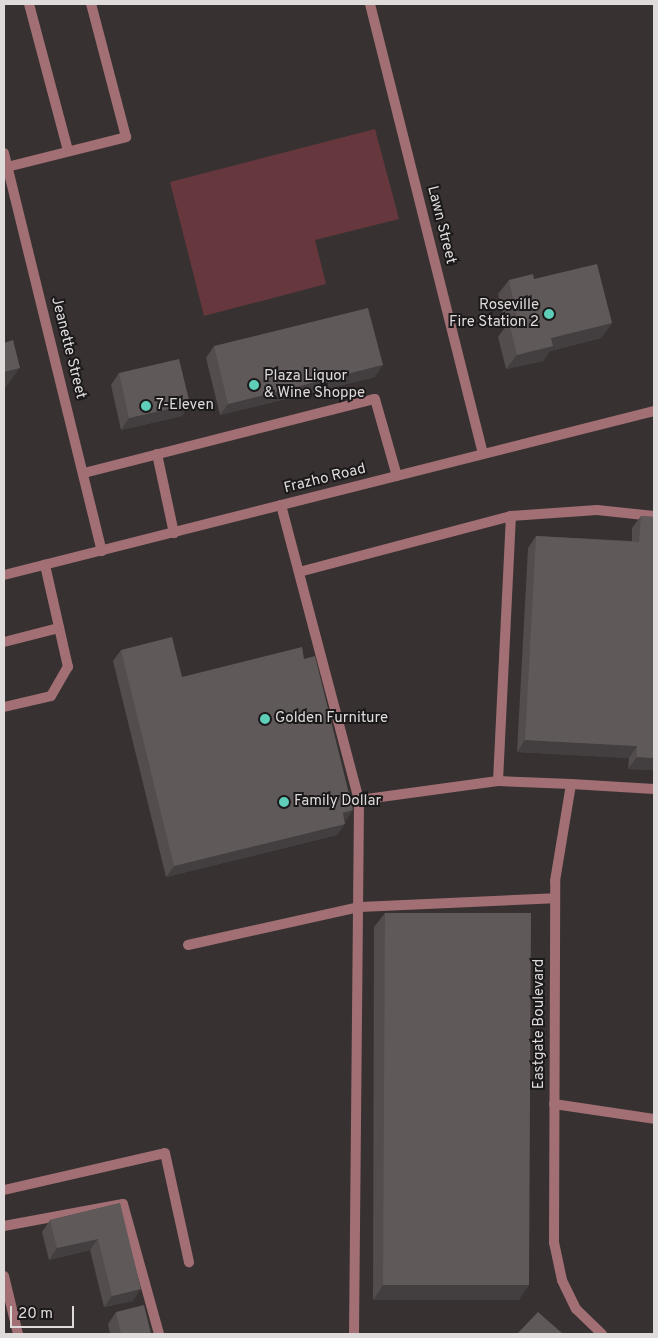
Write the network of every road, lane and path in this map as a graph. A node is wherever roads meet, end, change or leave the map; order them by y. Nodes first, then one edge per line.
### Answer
1 (29, 4) edge
2 (91, 4) edge
3 (370, 4) edge
4 (68, 152) junction
5 (4, 154) edge
6 (7, 167) junction
7 (654, 411) edge
8 (157, 454) junction
9 (483, 454) junction
10 (84, 473) junction
11 (398, 476) junction
12 (281, 505) junction
13 (511, 516) junction
14 (654, 516) edge
15 (174, 533) junction
16 (102, 551) junction
17 (45, 565) junction
18 (299, 572) junction
19 (4, 574) edge
20 (59, 628) junction
21 (4, 642) edge
22 (4, 707) edge
23 (498, 781) junction
24 (571, 784) junction
25 (654, 788) edge
26 (358, 800) junction
27 (555, 898) junction
28 (360, 907) junction
29 (188, 945) dead end
30 (554, 1104) junction
31 (654, 1119) edge
32 (4, 1190) edge
33 (4, 1226) edge
34 (189, 1262) dead end
35 (4, 1276) edge
36 (18, 1334) edge
37 (159, 1334) edge
38 (354, 1334) edge
39 (602, 1334) edge

1 - 4 street
2 - 4 street
3 - 9 street, Lawn Street
4 - 6 street
5 - 6 street, Jeanette Street
6 - 10 street, Jeanette Street
7 - 9 street, Frazho Road
8 - 10 street
8 - 11 street
8 - 15 street
9 - 11 street, Frazho Road
10 - 16 street, Jeanette Street
11 - 12 street, Frazho Road
12 - 15 street, Frazho Road
12 - 18 street
13 - 14 street
13 - 18 street
13 - 23 street
15 - 16 street, Frazho Road
16 - 17 street, Frazho Road
17 - 19 street, Frazho Road
17 - 20 street
18 - 26 street
20 - 21 street
20 - 22 street
23 - 24 street
23 - 26 street
24 - 25 street
24 - 27 street, Eastgate Boulevard
26 - 28 street
27 - 28 street
27 - 30 street, Eastgate Boulevard
28 - 29 street
28 - 38 street
30 - 31 street
30 - 39 street, Eastgate Boulevard
32 - 34 street
33 - 37 street
35 - 36 street

